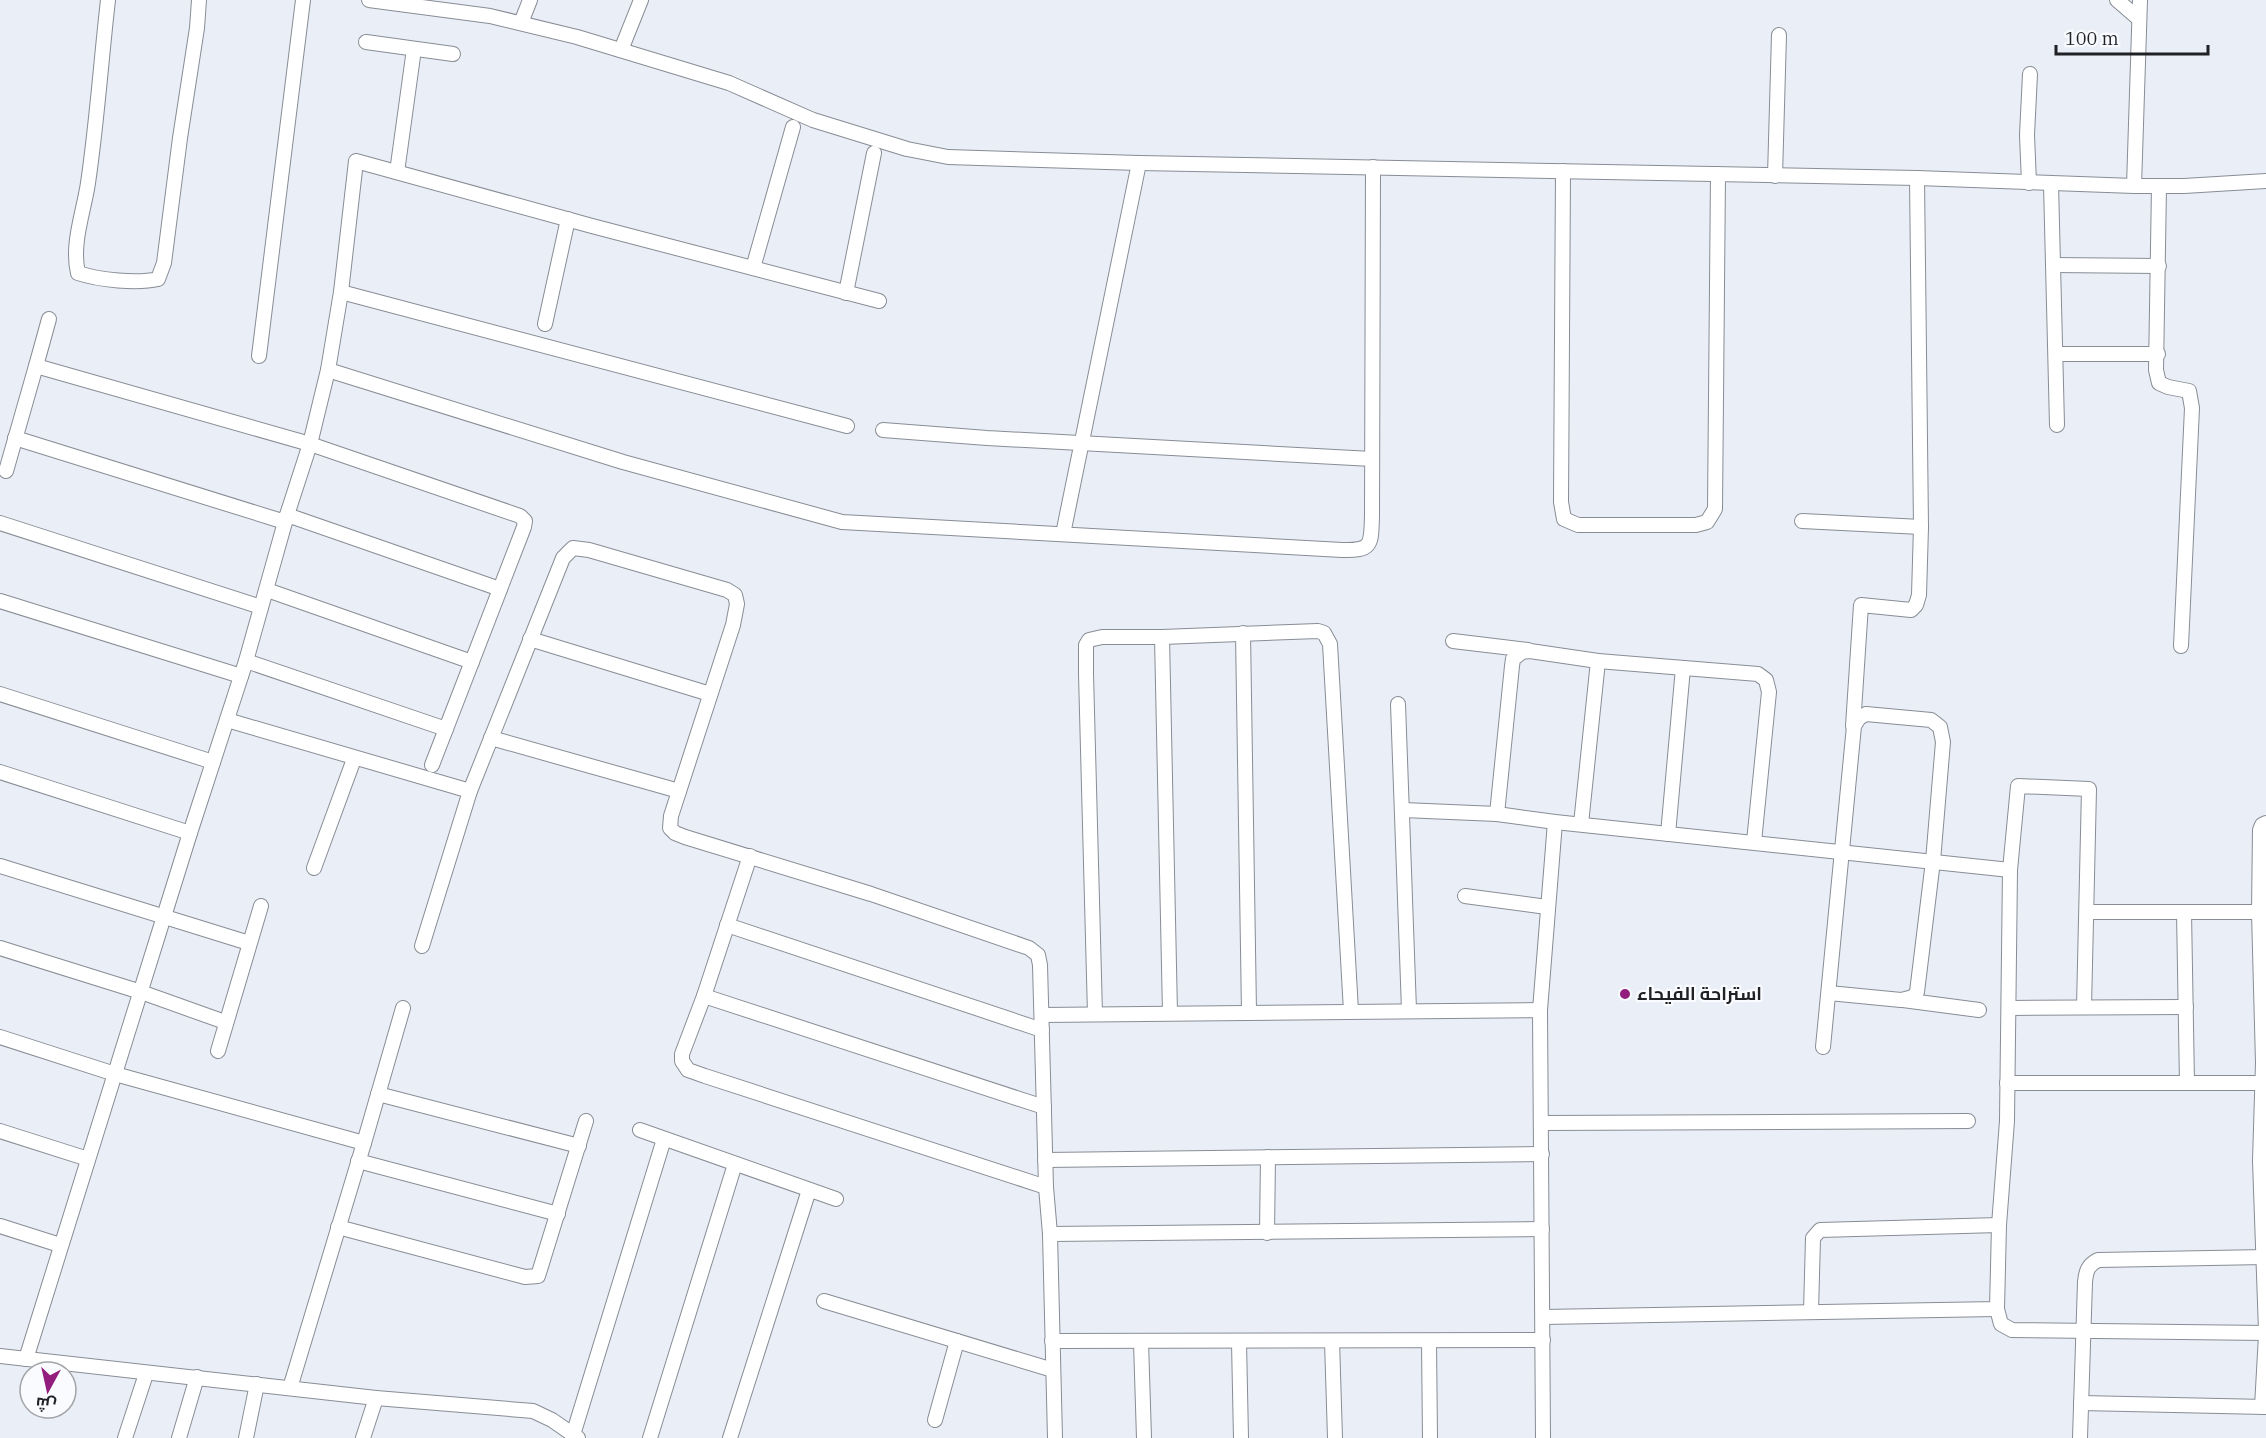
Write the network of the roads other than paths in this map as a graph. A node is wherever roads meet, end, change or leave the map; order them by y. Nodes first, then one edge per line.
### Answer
1 (108, 0) edge
2 (199, 0) edge
3 (303, 0) edge
4 (369, 0) edge
5 (530, 0) edge
6 (641, 0) edge
7 (2117, 0) edge
8 (2140, 0) edge
9 (391, 1) edge
10 (2139, 19) junction
11 (521, 23) junction
12 (1779, 34) dead end
13 (366, 42) dead end
14 (414, 49) junction
15 (621, 50) junction
16 (453, 54) dead end
17 (2030, 74) dead end
18 (793, 127) dead end
19 (874, 153) dead end
20 (1139, 163) junction
21 (1373, 167) junction
22 (1563, 171) junction
23 (397, 172) junction
24 (1718, 174) junction
25 (1775, 176) junction
26 (1917, 178) junction
27 (2266, 181) edge
28 (2028, 183) junction
29 (2050, 184) junction
30 (2134, 186) junction
31 (2159, 186) junction
32 (568, 219) junction
33 (2052, 266) junction
34 (2159, 266) junction
35 (753, 268) junction
36 (341, 292) junction
37 (846, 293) junction
38 (879, 301) dead end
39 (49, 319) dead end
40 (545, 324) dead end
41 (2056, 354) junction
42 (2158, 354) junction
43 (259, 356) dead end
44 (36, 366) junction
45 (328, 370) junction
46 (2057, 425) dead end
47 (847, 426) dead end
48 (883, 430) dead end
49 (15, 438) junction
50 (1082, 443) junction
51 (310, 444) junction
52 (1372, 459) junction
53 (6, 471) dead end
54 (286, 519) junction
55 (1802, 521) dead end
56 (0, 523) edge
57 (1921, 527) junction
58 (1063, 534) junction
59 (500, 589) junction
60 (267, 590) junction
61 (0, 602) edge
62 (261, 607) junction
63 (1244, 633) junction
64 (1162, 637) junction
65 (530, 639) junction
66 (1453, 641) dead end
67 (2181, 646) dead end
68 (1530, 651) junction
69 (246, 661) junction
70 (1598, 661) junction
71 (472, 662) junction
72 (1683, 668) junction
73 (241, 676) junction
74 (0, 694) edge
75 (710, 694) junction
76 (1398, 704) dead end
77 (227, 720) junction
78 (446, 729) junction
79 (1853, 735) junction
80 (491, 738) junction
81 (354, 759) junction
82 (213, 762) junction
83 (432, 765) dead end
84 (0, 772) edge
85 (470, 791) junction
86 (679, 791) junction
87 (1403, 810) junction
88 (1497, 814) junction
89 (1555, 822) junction
90 (2266, 823) edge
91 (1581, 824) junction
92 (190, 833) junction
93 (1668, 834) junction
94 (1754, 842) junction
95 (1842, 851) junction
96 (750, 856) junction
97 (1933, 861) junction
98 (0, 866) edge
99 (314, 868) dead end
100 (2010, 870) junction
101 (1465, 896) dead end
102 (261, 906) dead end
103 (1547, 907) junction
104 (2087, 912) junction
105 (2184, 912) junction
106 (2259, 912) junction
107 (165, 917) junction
108 (727, 926) junction
109 (249, 944) junction
110 (422, 946) dead end
111 (0, 948) edge
112 (141, 992) junction
113 (1829, 993) junction
114 (704, 996) junction
115 (1901, 1000) junction
116 (2084, 1007) junction
117 (2186, 1007) junction
118 (404, 1008) dead end
119 (2009, 1008) junction
120 (2264, 1009) edge
121 (1409, 1010) junction
122 (1540, 1010) junction
123 (1979, 1010) dead end
124 (1351, 1011) junction
125 (1249, 1012) junction
126 (1170, 1013) junction
127 (1095, 1014) junction
128 (225, 1022) junction
129 (1042, 1023) junction
130 (0, 1037) edge
131 (1823, 1047) dead end
132 (218, 1051) dead end
133 (116, 1074) junction
134 (2007, 1083) junction
135 (2187, 1083) junction
136 (2264, 1083) edge
137 (378, 1094) junction
138 (1044, 1107) junction
139 (586, 1121) dead end
140 (1968, 1121) dead end
141 (1542, 1123) junction
142 (640, 1130) dead end
143 (0, 1131) edge
144 (664, 1139) junction
145 (364, 1143) junction
146 (579, 1146) junction
147 (1542, 1154) junction
148 (1268, 1157) junction
149 (88, 1159) junction
150 (1045, 1160) junction
151 (358, 1161) junction
152 (735, 1164) junction
153 (1046, 1187) junction
154 (809, 1190) junction
155 (836, 1199) dead end
156 (558, 1214) junction
157 (1999, 1225) junction
158 (0, 1226) edge
159 (338, 1227) junction
160 (1542, 1230) junction
161 (1267, 1233) junction
162 (1050, 1234) junction
163 (60, 1245) junction
164 (2265, 1257) edge
165 (824, 1301) dead end
166 (1997, 1310) junction
167 (1810, 1312) junction
168 (1543, 1317) junction
169 (2084, 1330) junction
170 (2266, 1333) edge
171 (1543, 1340) junction
172 (957, 1341) junction
173 (1052, 1341) junction
174 (1332, 1341) junction
175 (1429, 1341) junction
176 (1141, 1342) junction
177 (1239, 1342) junction
178 (0, 1356) edge
179 (26, 1359) junction
180 (1053, 1370) junction
181 (146, 1374) junction
182 (197, 1377) junction
183 (257, 1384) junction
184 (290, 1388) junction
185 (376, 1398) junction
186 (2081, 1403) junction
187 (2264, 1407) edge
188 (935, 1420) dead end
189 (575, 1436) edge
190 (125, 1438) edge
191 (179, 1438) edge
192 (246, 1438) edge
193 (363, 1438) edge
194 (650, 1438) edge
195 (730, 1438) edge
196 (1055, 1438) edge
197 (1144, 1438) edge
198 (1241, 1438) edge
199 (1335, 1438) edge
200 (1430, 1438) edge
201 (1543, 1438) edge
202 (2080, 1438) edge

1 - 2 street
3 - 43 street
4 - 9 street
5 - 11 street
6 - 15 street
7 - 10 street
8 - 10 street
9 - 11 street
10 - 30 street
11 - 15 street
12 - 25 street
13 - 14 street
14 - 16 street
14 - 23 street
15 - 20 street
17 - 28 street
18 - 35 street
19 - 37 street
20 - 21 street
20 - 50 street
21 - 22 street
21 - 52 street
22 - 24 street
22 - 24 street
23 - 32 street
23 - 36 street
24 - 25 street
25 - 26 street
26 - 28 street
26 - 57 street
27 - 31 street
28 - 29 street
29 - 30 street
29 - 33 street
30 - 31 street
31 - 34 street
32 - 35 street
32 - 40 street
33 - 34 street
33 - 41 street
34 - 42 street
35 - 37 street
36 - 45 street
36 - 47 street
37 - 38 street
39 - 44 street
41 - 42 street
41 - 46 street
42 - 67 street
44 - 49 street
44 - 51 street
45 - 51 street
45 - 58 street
48 - 50 street
49 - 53 street
49 - 54 street
50 - 52 street
50 - 58 street
51 - 54 street
51 - 59 street
52 - 58 street
54 - 59 street
54 - 60 street
55 - 57 street
56 - 62 street
57 - 79 street
59 - 71 street
60 - 62 street
60 - 71 street
61 - 73 street
62 - 69 street
63 - 64 street
63 - 124 street
63 - 125 street
64 - 126 street
64 - 127 street
65 - 75 street
65 - 75 street
65 - 80 street
66 - 68 street
68 - 70 street
68 - 88 street
69 - 73 street
69 - 78 street
70 - 72 street
70 - 91 street
71 - 78 street
72 - 93 street
72 - 94 street
73 - 77 street
74 - 82 street
75 - 86 street
76 - 87 street
77 - 81 street
77 - 82 street
78 - 83 street
79 - 95 street
79 - 97 street
80 - 85 street
80 - 86 street
81 - 85 street
81 - 99 street
82 - 92 street
84 - 92 street
85 - 110 street
86 - 96 street
87 - 88 street
87 - 121 street
88 - 89 street
89 - 91 street
89 - 103 street
90 - 106 street
91 - 93 street
92 - 107 street
93 - 94 street
94 - 95 street
95 - 97 street
95 - 113 street
96 - 108 street
96 - 129 street
97 - 100 street
97 - 115 street
98 - 107 street
100 - 104 street
100 - 119 street
101 - 103 street
102 - 109 street
103 - 122 street
104 - 105 street
104 - 116 street
105 - 106 street
105 - 117 street
106 - 120 street
107 - 109 street
107 - 112 street
108 - 114 street
108 - 129 street
109 - 128 street
111 - 112 street
112 - 128 street
112 - 133 street
113 - 115 street
113 - 131 street
114 - 138 street
114 - 153 street
115 - 123 street
116 - 117 street
116 - 119 street
117 - 135 street
118 - 137 street
119 - 134 street
120 - 136 street
121 - 122 street
121 - 124 street
122 - 141 street
124 - 125 street
125 - 126 street
126 - 127 street
127 - 129 street
128 - 132 street
129 - 138 street
130 - 133 street
133 - 145 street
133 - 149 street
134 - 135 street
134 - 157 street
135 - 136 street
136 - 164 street
137 - 145 street
137 - 146 street
138 - 150 street
139 - 146 street
140 - 141 street
141 - 147 street
142 - 144 street
143 - 149 street
144 - 152 street
144 - 189 street
145 - 151 street
146 - 156 street
147 - 148 street
147 - 160 street
148 - 150 street
148 - 161 street
149 - 163 street
150 - 153 street
151 - 156 street
151 - 159 street
152 - 154 street
152 - 194 street
153 - 162 street
154 - 155 street
154 - 195 street
156 - 159 street
157 - 166 street
157 - 167 street
158 - 163 street
159 - 184 street
160 - 161 street
160 - 168 street
161 - 162 street
162 - 173 street
163 - 179 street
164 - 169 street
164 - 170 street
165 - 172 street
166 - 167 street
166 - 169 street
167 - 168 street
168 - 171 street
169 - 170 street
169 - 186 street
170 - 187 street
171 - 175 street
171 - 201 street
172 - 180 street
172 - 188 street
173 - 176 street
173 - 180 street
174 - 175 street
174 - 177 street
174 - 199 street
175 - 200 street
176 - 177 street
176 - 197 street
177 - 198 street
178 - 179 street
179 - 181 street
180 - 196 street
181 - 182 street
181 - 190 street
182 - 183 street
182 - 191 street
183 - 184 street
183 - 192 street
184 - 185 street
185 - 189 street
185 - 193 street
186 - 187 street
186 - 202 street

